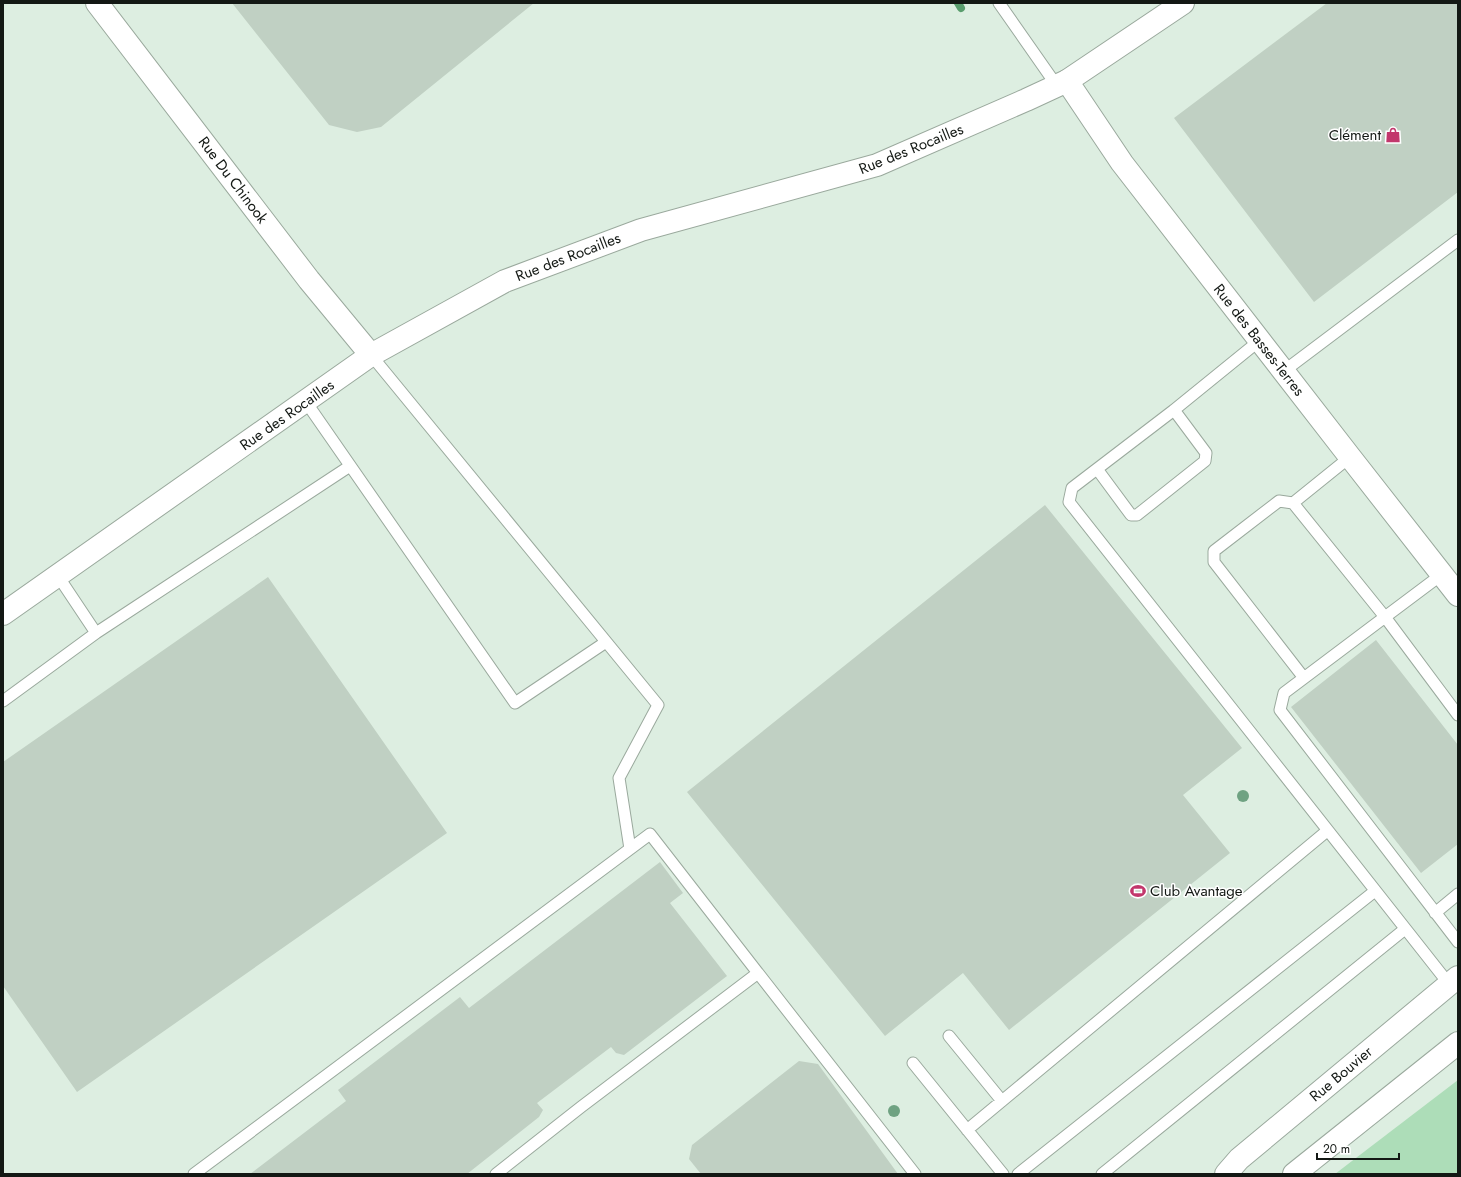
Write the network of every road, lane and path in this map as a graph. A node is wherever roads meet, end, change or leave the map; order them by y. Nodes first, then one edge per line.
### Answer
1 (97, 3) edge
2 (999, 3) edge
3 (1183, 3) edge
4 (1062, 83) junction
5 (1458, 240) edge
6 (1259, 341) junction
7 (371, 355) junction
8 (1284, 371) junction
9 (306, 402) junction
10 (1174, 410) junction
11 (1350, 457) junction
12 (350, 466) junction
13 (1097, 468) junction
14 (1293, 503) junction
15 (1441, 574) junction
16 (58, 576) junction
17 (1458, 595) edge
18 (3, 614) edge
19 (1385, 617) junction
20 (96, 633) junction
21 (606, 642) junction
22 (1304, 678) junction
23 (3, 701) edge
24 (1458, 715) edge
25 (1327, 831) junction
26 (630, 849) junction
27 (1375, 891) junction
28 (1458, 894) edge
29 (1435, 913) junction
30 (1405, 929) junction
31 (1458, 942) edge
32 (758, 973) junction
33 (1453, 981) edge
34 (949, 1036) dead end
35 (1458, 1043) edge
36 (913, 1063) dead end
37 (1002, 1101) junction
38 (967, 1130) junction
39 (194, 1174) edge
40 (496, 1174) edge
41 (915, 1174) edge
42 (1003, 1174) edge
43 (1018, 1174) edge
44 (1102, 1174) edge
45 (1226, 1174) edge
46 (1294, 1174) edge

1 - 7 street, Rue Du Chinook
2 - 4 lane
3 - 4 street, Rue des Rocailles
4 - 6 street, Rue des Basses-Terres
4 - 7 street, Rue des Rocailles
5 - 8 lane
6 - 8 street, Rue des Basses-Terres
6 - 10 lane
7 - 9 street, Rue des Rocailles
7 - 21 lane
8 - 11 street, Rue des Basses-Terres
9 - 12 lane
9 - 16 street, Rue des Rocailles
10 - 13 lane
10 - 13 lane
11 - 14 lane
11 - 15 street, Rue des Basses-Terres
12 - 20 lane
12 - 21 lane
13 - 25 lane
14 - 19 lane
14 - 22 lane
15 - 17 street, Rue des Basses-Terres
15 - 19 lane
16 - 18 street, Rue des Rocailles
16 - 20 lane
19 - 22 lane
19 - 24 lane
20 - 23 lane
21 - 26 lane
22 - 29 lane
25 - 27 lane
25 - 37 lane
26 - 32 lane
26 - 39 lane
27 - 30 lane
27 - 43 lane
28 - 29 lane
29 - 31 lane
30 - 33 lane
30 - 44 lane
32 - 40 lane
32 - 41 lane
33 - 45 street, Rue Bouvier
34 - 37 lane
35 - 46 street
36 - 38 lane
37 - 38 lane
38 - 42 lane

